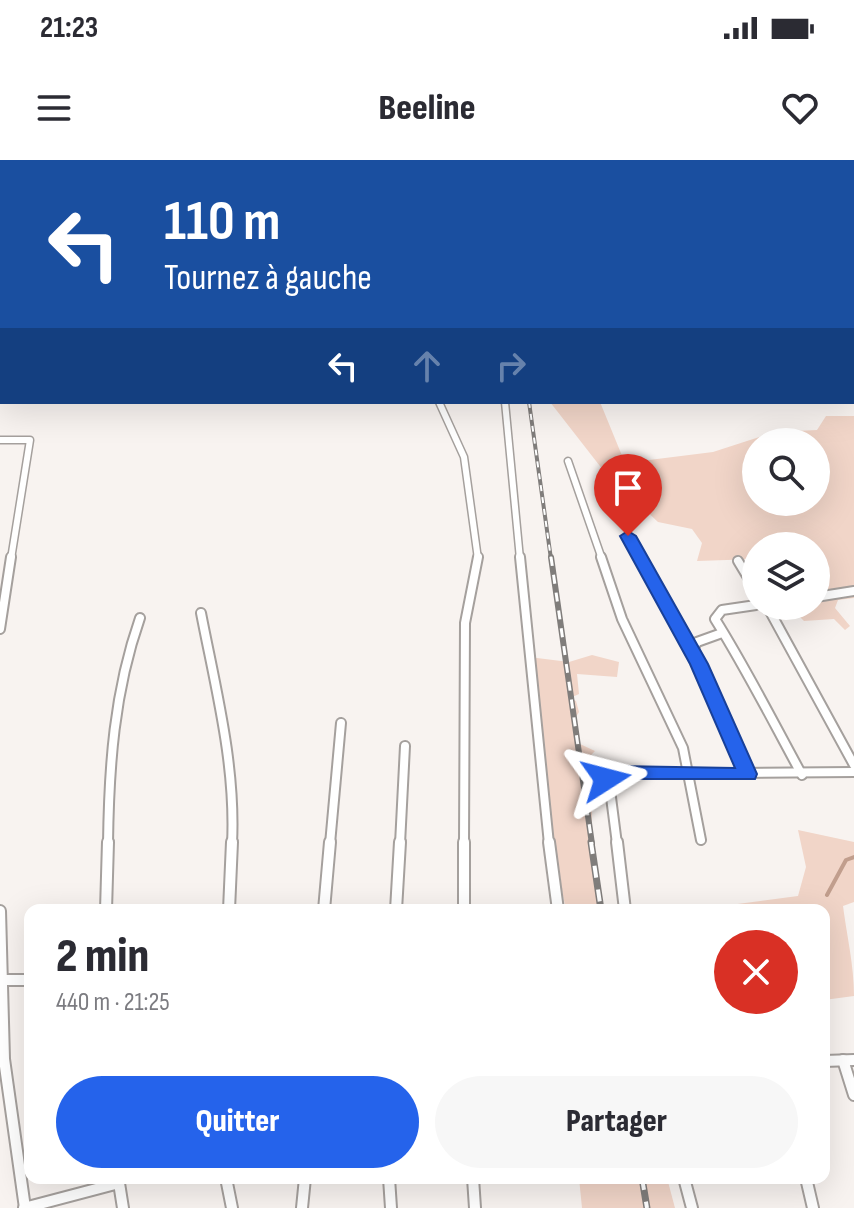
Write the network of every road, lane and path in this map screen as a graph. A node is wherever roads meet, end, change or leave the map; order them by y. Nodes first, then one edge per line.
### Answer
1 (440, 404) edge
2 (505, 404) edge
3 (0, 440) edge
4 (568, 461) dead end
5 (628, 536) dead end
6 (738, 561) dead end
7 (742, 568) edge
8 (854, 591) edge
9 (830, 595) edge
10 (742, 607) edge
11 (2, 609) edge
12 (201, 613) dead end
13 (140, 618) dead end
14 (775, 620) edge
15 (0, 629) edge
16 (722, 633) junction
17 (692, 651) junction
18 (341, 723) dead end
19 (405, 746) dead end
20 (854, 765) edge
21 (854, 772) edge
22 (690, 773) junction
23 (748, 774) junction
24 (802, 775) junction
25 (701, 840) dead end
26 (106, 904) edge
27 (229, 904) edge
28 (325, 904) edge
29 (396, 904) edge
30 (464, 904) edge
31 (557, 904) edge
32 (624, 904) edge
33 (0, 911) edge
34 (3, 980) junction
35 (24, 980) edge
36 (849, 1060) edge
37 (854, 1095) edge
38 (106, 1184) edge
39 (120, 1184) edge
40 (227, 1184) edge
41 (304, 1184) edge
42 (389, 1184) edge
43 (473, 1184) edge
44 (686, 1184) edge
45 (807, 1184) edge
46 (25, 1208) edge
47 (123, 1208) edge
48 (232, 1208) edge
49 (302, 1208) edge
50 (391, 1208) edge
51 (475, 1208) edge
52 (692, 1208) edge
53 (813, 1208) edge

1 - 30 street
2 - 31 street
3 - 11 street
4 - 22 street
5 - 17 street
6 - 7 street
8 - 9 street
10 - 16 street
11 - 15 street
12 - 27 street
13 - 26 street
14 - 20 street
16 - 17 street
16 - 24 street
17 - 23 street
18 - 28 street
19 - 29 street
21 - 24 street
22 - 23 street
22 - 25 street
22 - 32 street
23 - 24 street
33 - 34 street
34 - 35 street
34 - 46 street
36 - 37 street
38 - 46 street
39 - 47 street
40 - 48 street
41 - 49 street
42 - 50 street
43 - 51 street
44 - 52 street
45 - 53 street

